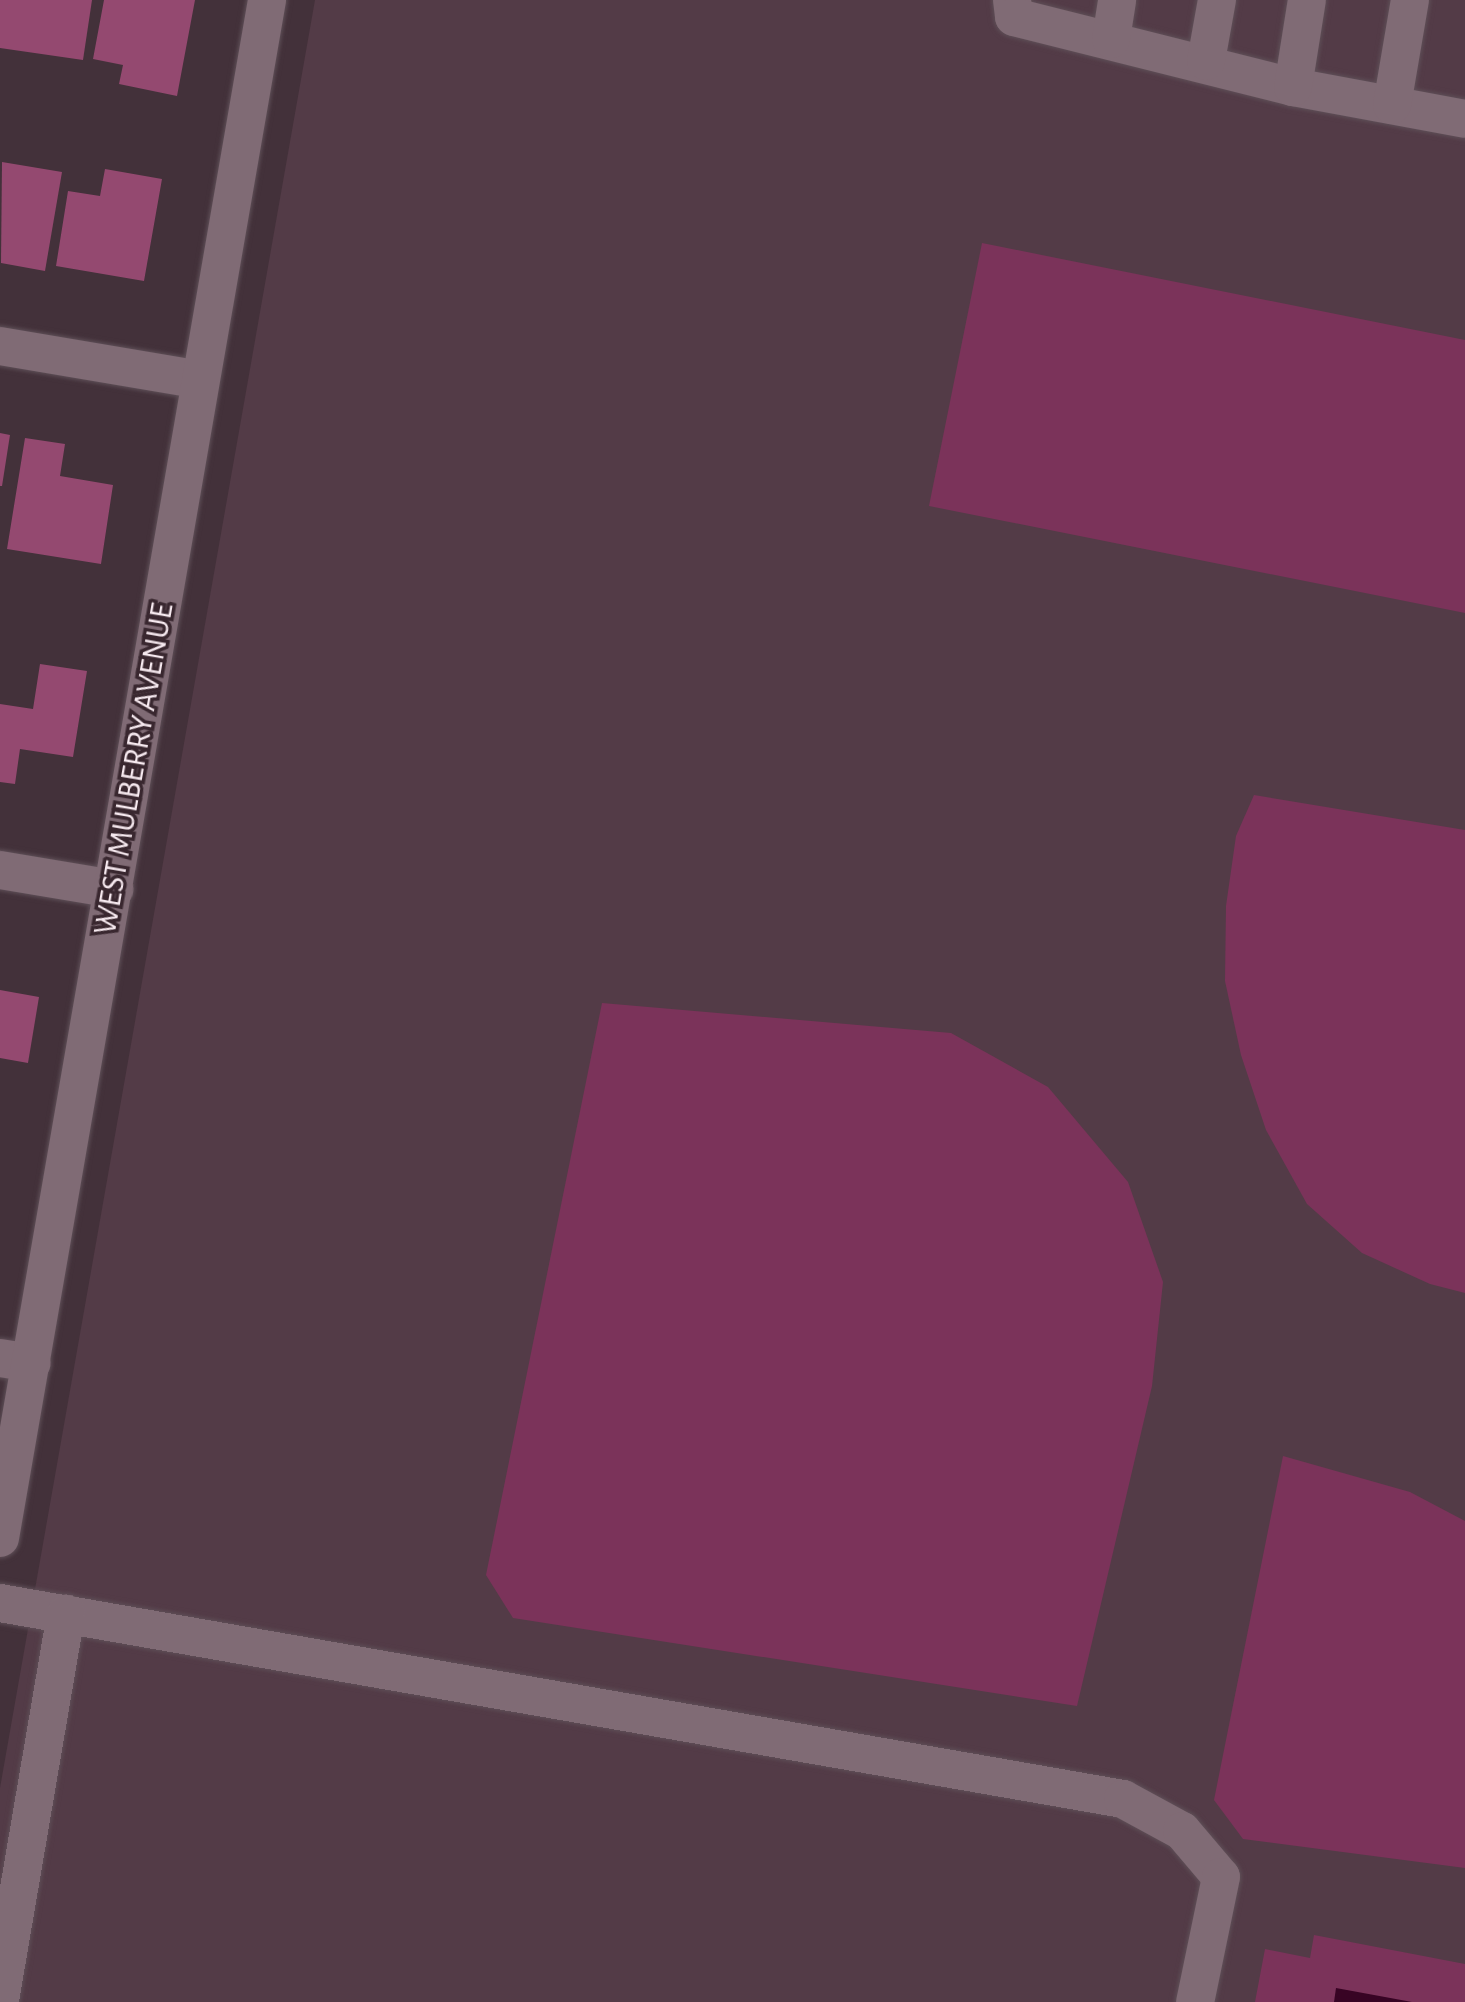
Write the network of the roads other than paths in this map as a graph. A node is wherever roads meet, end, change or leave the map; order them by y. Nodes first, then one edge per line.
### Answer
1 (267, 0) edge
2 (1012, 0) edge
3 (1117, 0) edge
4 (1217, 0) edge
5 (1307, 0) edge
6 (1410, 0) edge
7 (1111, 39) junction
8 (1206, 61) junction
9 (1293, 87) junction
10 (1392, 105) junction
11 (1465, 119) edge
12 (0, 346) edge
13 (200, 380) junction
14 (0, 870) edge
15 (114, 889) junction
16 (16, 1360) edge
17 (0, 1538) edge
18 (0, 1603) edge
19 (66, 1614) junction
20 (0, 2000) edge
21 (1195, 2002) edge

1 - 13 street, WEST MULBERRY AVENUE
2 - 7 street
3 - 7 street
4 - 8 street
5 - 9 street
6 - 10 street
7 - 8 street
8 - 9 street
9 - 10 street
10 - 11 street
12 - 13 street
13 - 15 street, WEST MULBERRY AVENUE
14 - 15 street
15 - 16 street, WEST MULBERRY AVENUE
16 - 17 street, WEST MULBERRY AVENUE
18 - 19 street
19 - 20 street
19 - 21 street

